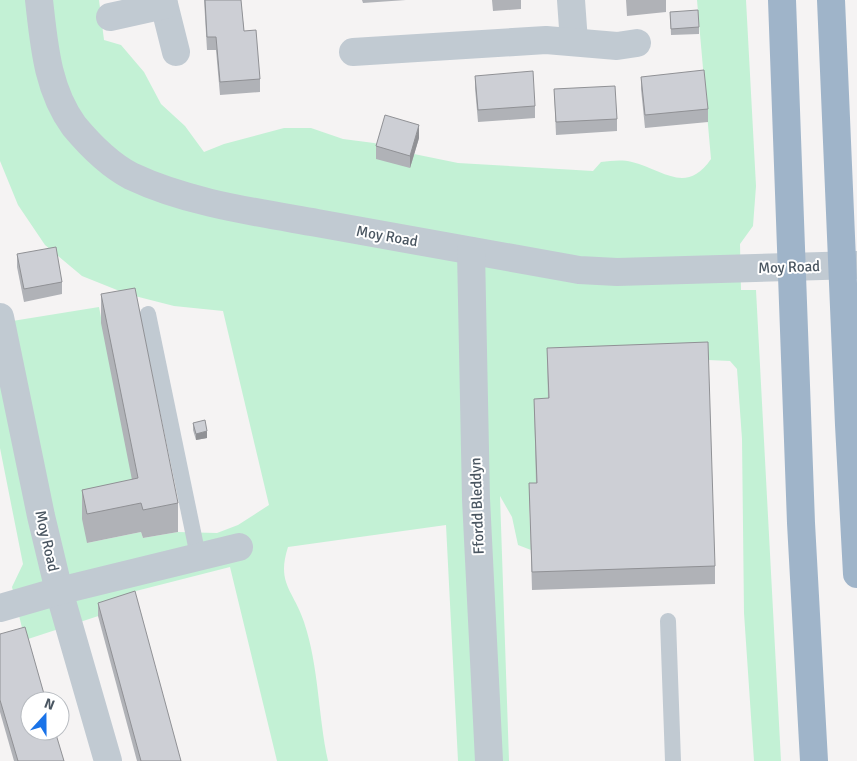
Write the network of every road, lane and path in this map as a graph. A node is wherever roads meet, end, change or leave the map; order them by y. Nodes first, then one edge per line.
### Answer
1 (39, 0) edge
2 (570, 0) edge
3 (782, 0) edge
4 (831, 0) edge
5 (164, 2) edge
6 (110, 17) dead end
7 (574, 42) junction
8 (637, 43) dead end
9 (176, 52) dead end
10 (353, 52) dead end
11 (471, 251) junction
12 (857, 265) edge
13 (148, 314) dead end
14 (0, 317) edge
15 (239, 547) dead end
16 (198, 556) junction
17 (857, 574) edge
18 (59, 591) junction
19 (0, 608) edge
20 (668, 621) dead end
21 (108, 761) edge
22 (489, 761) edge
23 (673, 761) edge
24 (814, 761) edge

1 - 11 street, Moy Road
2 - 7 street
3 - 24 highway
4 - 17 highway
5 - 6 street
5 - 9 street
7 - 8 street
7 - 10 street
11 - 12 street, Moy Road
11 - 22 street, Ffordd Bleddyn
13 - 16 lane
14 - 18 street, Moy Road
15 - 16 street
16 - 18 street
18 - 19 street
18 - 21 street, Moy Road
20 - 23 lane

